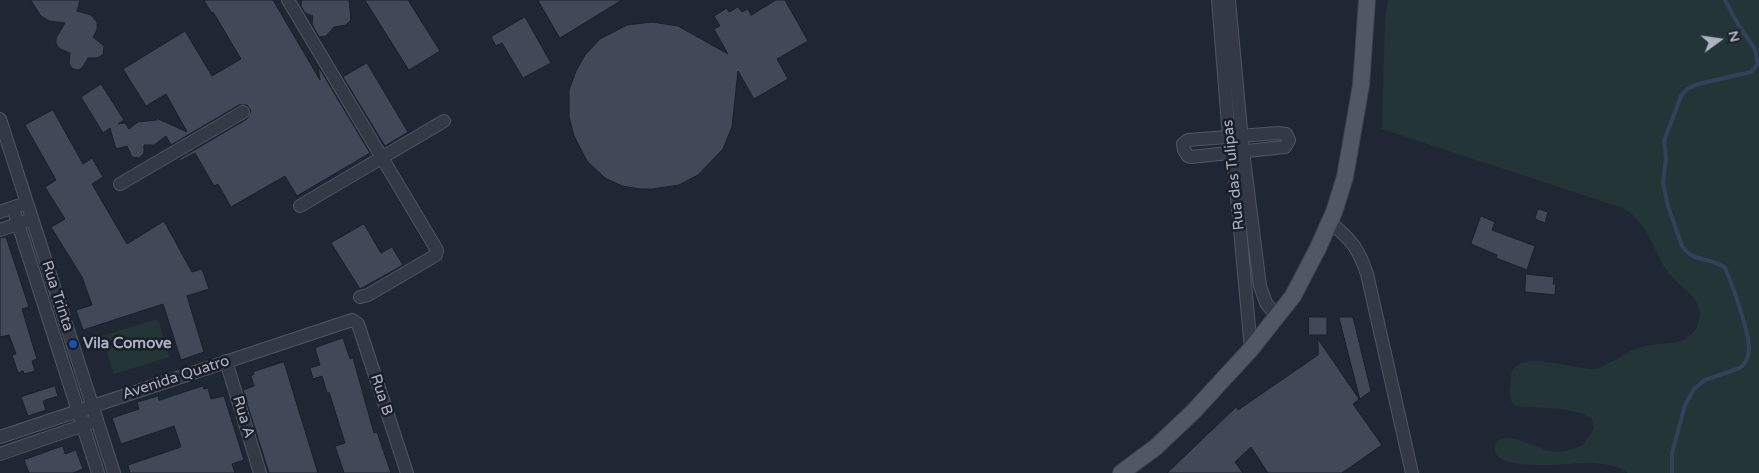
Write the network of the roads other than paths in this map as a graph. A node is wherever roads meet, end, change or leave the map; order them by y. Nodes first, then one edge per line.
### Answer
1 (288, 0) edge
2 (1218, 0) edge
3 (1229, 0) edge
4 (1367, 0) edge
5 (243, 112) dead end
6 (0, 119) edge
7 (444, 121) dead end
8 (1235, 136) junction
9 (1238, 152) junction
10 (382, 157) junction
11 (120, 184) dead end
12 (27, 203) junction
13 (300, 206) dead end
14 (13, 208) junction
15 (0, 212) edge
16 (32, 218) junction
17 (1330, 222) junction
18 (18, 223) junction
19 (0, 230) edge
20 (360, 297) dead end
21 (1277, 317) junction
22 (352, 320) joint
23 (1251, 349) junction
24 (226, 361) junction
25 (93, 406) junction
26 (78, 410) junction
27 (98, 421) junction
28 (82, 425) junction
29 (0, 437) edge
30 (0, 454) edge
31 (1126, 472) edge
32 (98, 473) edge
33 (114, 473) edge
34 (260, 473) edge
35 (407, 473) edge
36 (1412, 473) edge

1 - 10 street
2 - 8 street, Rua das Tulipas
3 - 8 street, Rua das Tulipas
4 - 17 main road
5 - 11 street
6 - 12 street, Rua Trinta
7 - 10 street
8 - 9 street, Rua das Tulipas
8 - 9 street
8 - 9 street
9 - 21 street, Rua das Tulipas
9 - 23 street, Rua das Tulipas
10 - 13 street
10 - 20 street
12 - 14 street
12 - 16 street, Rua Trinta
14 - 15 street
14 - 18 street, Rua Trinta
16 - 18 street
16 - 25 street, Rua Trinta
17 - 21 main road
17 - 36 street
18 - 19 street
18 - 26 street, Rua Trinta
21 - 23 main road
22 - 24 street, Avenida Quatro
22 - 35 street, Rua B
23 - 31 main road
24 - 25 street, Avenida Quatro
24 - 34 street, Rua A
25 - 26 street, Avenida Quatro
25 - 27 street, Rua Trinta
26 - 28 street, Rua Trinta
26 - 29 street, Avenida Quatro
27 - 28 street
27 - 33 street, Rua Trinta
28 - 30 street
28 - 32 street, Rua Trinta

